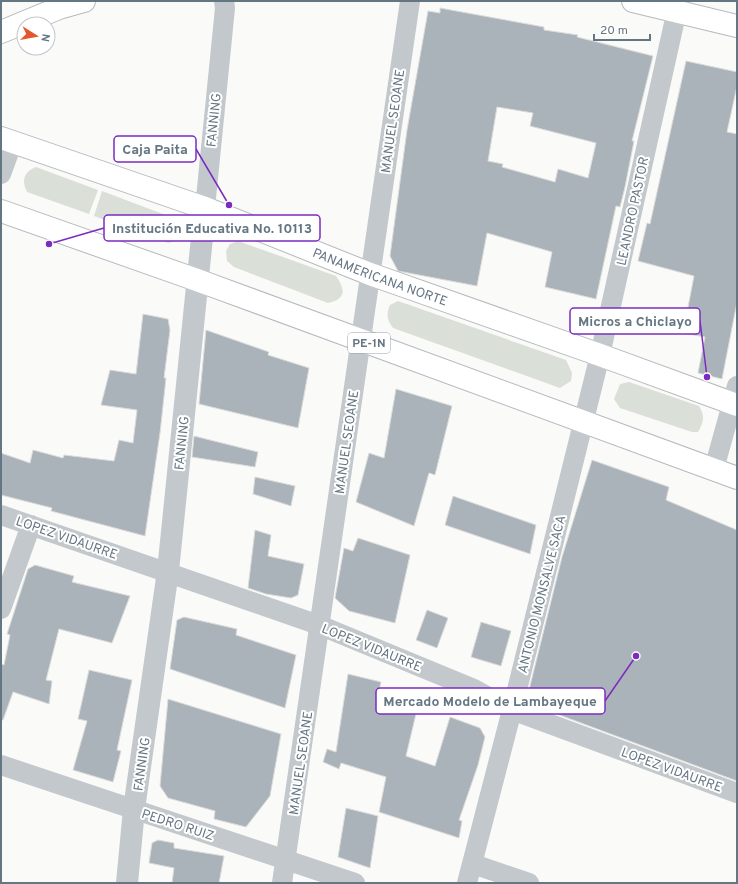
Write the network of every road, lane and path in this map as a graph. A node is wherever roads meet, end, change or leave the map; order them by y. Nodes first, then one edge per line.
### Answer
1 (84, 1) edge
2 (224, 1) edge
3 (410, 1) edge
4 (634, 1) edge
5 (677, 6) edge
6 (737, 26) edge
7 (1, 32) edge
8 (7, 139) edge
9 (1, 174) edge
10 (204, 208) junction
11 (1, 211) edge
12 (370, 274) junction
13 (197, 280) junction
14 (361, 340) junction
15 (600, 355) junction
16 (736, 398) edge
17 (584, 422) junction
18 (714, 469) junction
19 (737, 478) edge
20 (1, 515) edge
21 (31, 525) junction
22 (168, 572) junction
23 (1, 609) edge
24 (319, 625) junction
25 (512, 710) junction
26 (1, 765) edge
27 (737, 793) edge
28 (134, 809) junction
29 (286, 860) junction
30 (473, 864) junction
31 (127, 883) edge
32 (282, 883) edge
33 (355, 883) edge
34 (467, 883) edge
35 (529, 883) edge

1 - 7 main road
2 - 10 street, FANNING
3 - 12 street, MANUEL SEOANE
4 - 5 main road
5 - 6 main road
5 - 15 street, LEANDRO PASTOR
8 - 9 street
8 - 10 main road, PANAMERICANA NORTE
10 - 12 main road, PANAMERICANA NORTE
10 - 13 street, FANNING
11 - 13 main road, PE-1N
12 - 14 street, MANUEL SEOANE
12 - 15 main road, PANAMERICANA NORTE
13 - 14 main road, PE-1N
13 - 22 street, FANNING
14 - 17 main road, PE-1N
14 - 24 street, MANUEL SEOANE
15 - 16 main road, PANAMERICANA NORTE
15 - 17 street, LEANDRO PASTOR
16 - 18 street
17 - 18 main road, PE-1N
17 - 25 street, ANTONIO MONSALVE SACA
18 - 19 main road, PE-1N
20 - 21 street, LOPEZ VIDAURRE
21 - 22 street, LOPEZ VIDAURRE
21 - 23 street
22 - 24 street, LOPEZ VIDAURRE
22 - 28 street, FANNING
24 - 25 street, LOPEZ VIDAURRE
24 - 29 street, MANUEL SEOANE
25 - 27 street, LOPEZ VIDAURRE
25 - 30 street, ANTONIO MONSALVE SACA
26 - 28 street, PEDRO RUIZ
28 - 29 street, PEDRO RUIZ
28 - 31 street, FANNING
29 - 32 street, MANUEL SEOANE
29 - 33 street, PEDRO RUIZ
30 - 34 street, ANTONIO MONSALVE SACA
30 - 35 street

